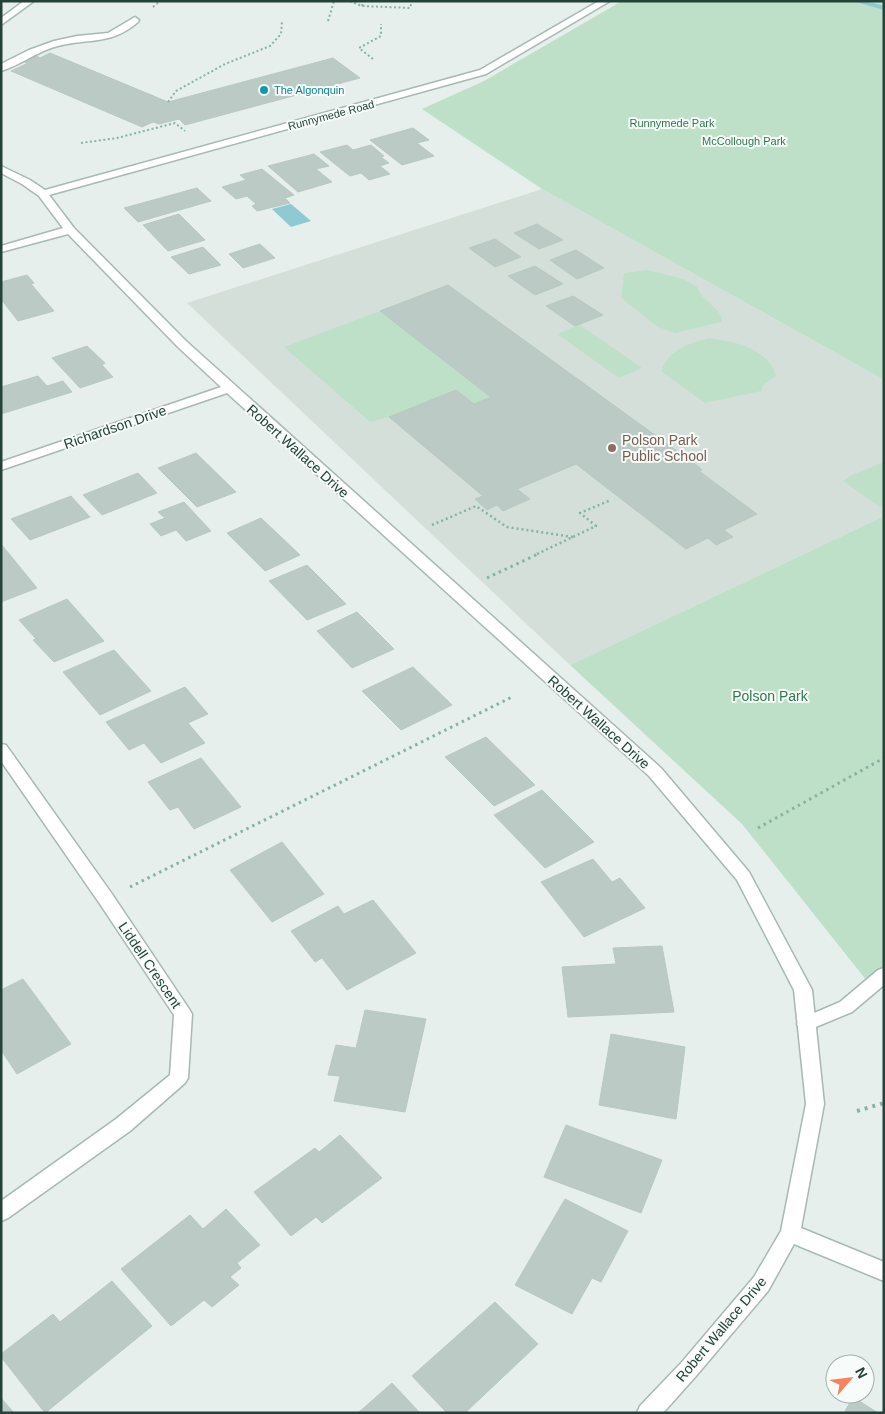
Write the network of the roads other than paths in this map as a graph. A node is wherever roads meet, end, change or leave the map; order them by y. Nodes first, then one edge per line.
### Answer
1 (30, 1) edge
2 (606, 1) edge
3 (135, 20) dead end
4 (1, 22) edge
5 (1, 68) edge
6 (1, 169) edge
7 (43, 194) junction
8 (70, 230) junction
9 (1, 249) edge
10 (229, 388) junction
11 (1, 466) edge
12 (3, 754) edge
13 (884, 975) edge
14 (806, 1024) junction
15 (1, 1212) edge
16 (790, 1233) junction
17 (884, 1272) edge
18 (648, 1413) edge

1 - 4 street
2 - 7 street, Runnymede Road
3 - 5 street
6 - 7 street, Robert Wallace Drive
7 - 8 street, Robert Wallace Drive
8 - 9 street
8 - 10 street, Robert Wallace Drive
10 - 11 street, Richardson Drive
10 - 14 street, Robert Wallace Drive
12 - 15 street, Liddell Crescent
13 - 14 street
14 - 16 street, Robert Wallace Drive
16 - 17 street
16 - 18 street, Robert Wallace Drive

